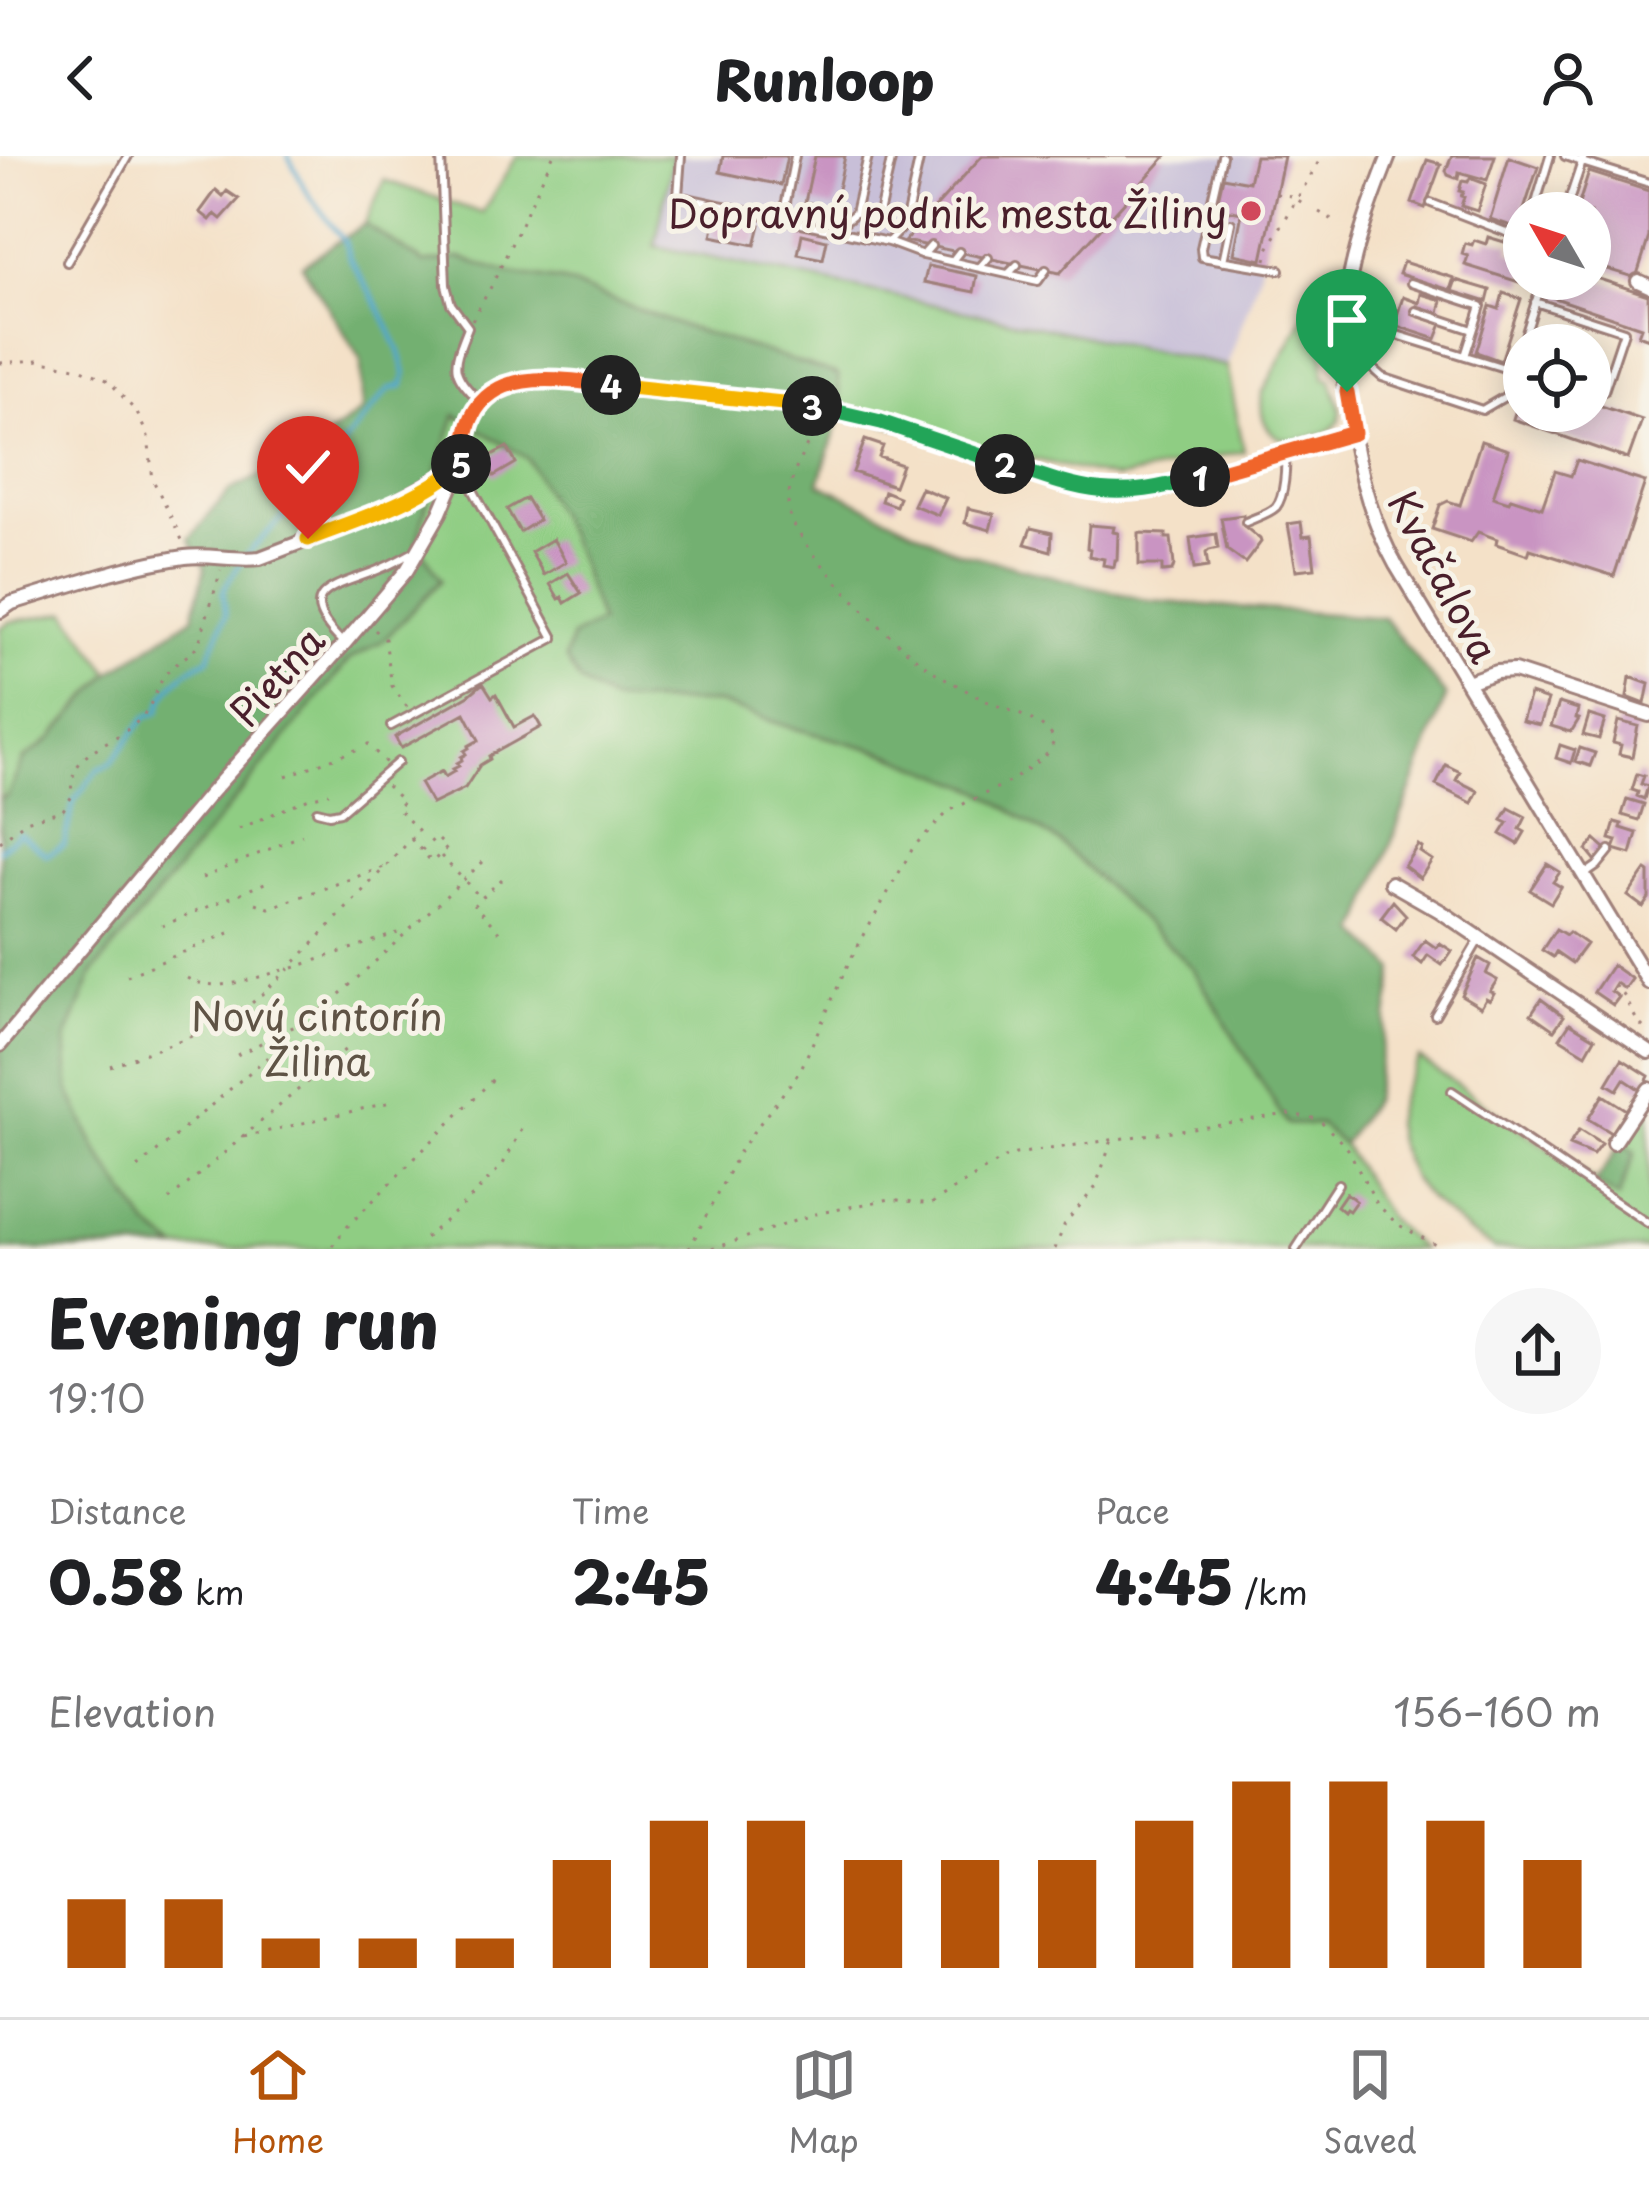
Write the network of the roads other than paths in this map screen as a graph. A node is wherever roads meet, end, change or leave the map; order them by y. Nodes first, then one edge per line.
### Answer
1 (128, 156) edge
2 (441, 156) edge
3 (681, 156) edge
4 (795, 156) edge
5 (868, 156) edge
6 (892, 156) edge
7 (920, 156) edge
8 (1222, 156) edge
9 (1550, 156) edge
10 (1564, 156) edge
11 (1384, 157) edge
12 (1583, 159) edge
13 (1649, 183) edge
14 (1539, 192) edge
15 (1571, 192) edge
16 (1431, 203) dead end
17 (782, 219) junction
18 (1232, 223) dead end
19 (834, 230) junction
20 (1503, 231) edge
21 (858, 236) junction
22 (888, 242) junction
23 (931, 246) dead end
24 (959, 252) dead end
25 (922, 255) junction
26 (988, 258) dead end
27 (952, 261) junction
28 (1223, 261) junction
29 (67, 262) dead end
30 (1017, 265) dead end
31 (980, 267) junction
32 (1046, 270) dead end
33 (1280, 270) dead end
34 (1009, 274) junction
35 (1411, 283) dead end
36 (1535, 302) joint
37 (1416, 311) dead end
38 (1528, 324) edge
39 (1600, 324) edge
40 (1611, 328) edge
41 (1473, 330) junction
42 (1397, 335) dead end
43 (1345, 344) junction
44 (1465, 356) junction
45 (1503, 367) edge
46 (1611, 370) edge
47 (1503, 398) edge
48 (481, 403) junction
49 (1354, 433) junction
50 (1285, 453) junction
51 (460, 466) junction
52 (1246, 522) dead end
53 (420, 549) junction
54 (0, 611) edge
55 (344, 644) junction
56 (1467, 682) junction
57 (1649, 716) edge
58 (392, 726) dead end
59 (395, 765) road end
60 (317, 811) dead end
61 (1610, 850) dead end
62 (1584, 875) junction
63 (1391, 883) dead end
64 (1480, 938) junction
65 (1649, 983) edge
66 (1436, 1015) dead end
67 (0, 1045) edge
68 (1649, 1052) edge
69 (1649, 1089) edge
70 (1452, 1091) dead end
71 (1613, 1143) dead end
72 (1338, 1184) dead end
73 (1649, 1224) edge
74 (1296, 1249) edge

1 - 29 lane
2 - 48 lane
3 - 17 lane
4 - 17 lane
5 - 19 lane
6 - 21 lane
7 - 22 lane
8 - 28 lane
9 - 14 lane
10 - 12 lane
11 - 43 street, Kvačalova
12 - 13 lane
12 - 15 lane
16 - 20 lane
17 - 19 lane
18 - 28 lane
19 - 21 lane
21 - 22 lane
22 - 25 lane
23 - 25 lane
24 - 27 lane
25 - 27 lane
26 - 31 lane
27 - 31 lane
28 - 33 lane
30 - 34 lane
31 - 34 lane
32 - 34 lane
35 - 41 lane
36 - 38 lane
36 - 39 lane
37 - 41 lane
40 - 46 lane
41 - 44 lane
42 - 44 lane
43 - 47 lane
43 - 49 street, Kvačalova
44 - 45 lane
48 - 50 street
48 - 51 street, Pietna
49 - 50 street
49 - 56 street, Kvačalova
50 - 52 lane
51 - 53 street, Pietna
51 - 54 street
51 - 58 lane
53 - 55 street, Pietna
53 - 55 lane
55 - 67 street, Pietna
56 - 57 street
56 - 62 street, Kvačalova
59 - 60 lane
61 - 62 lane
62 - 65 street, Kvačalova
63 - 64 street
64 - 66 lane
64 - 68 street
69 - 71 street
70 - 73 lane
72 - 74 lane

